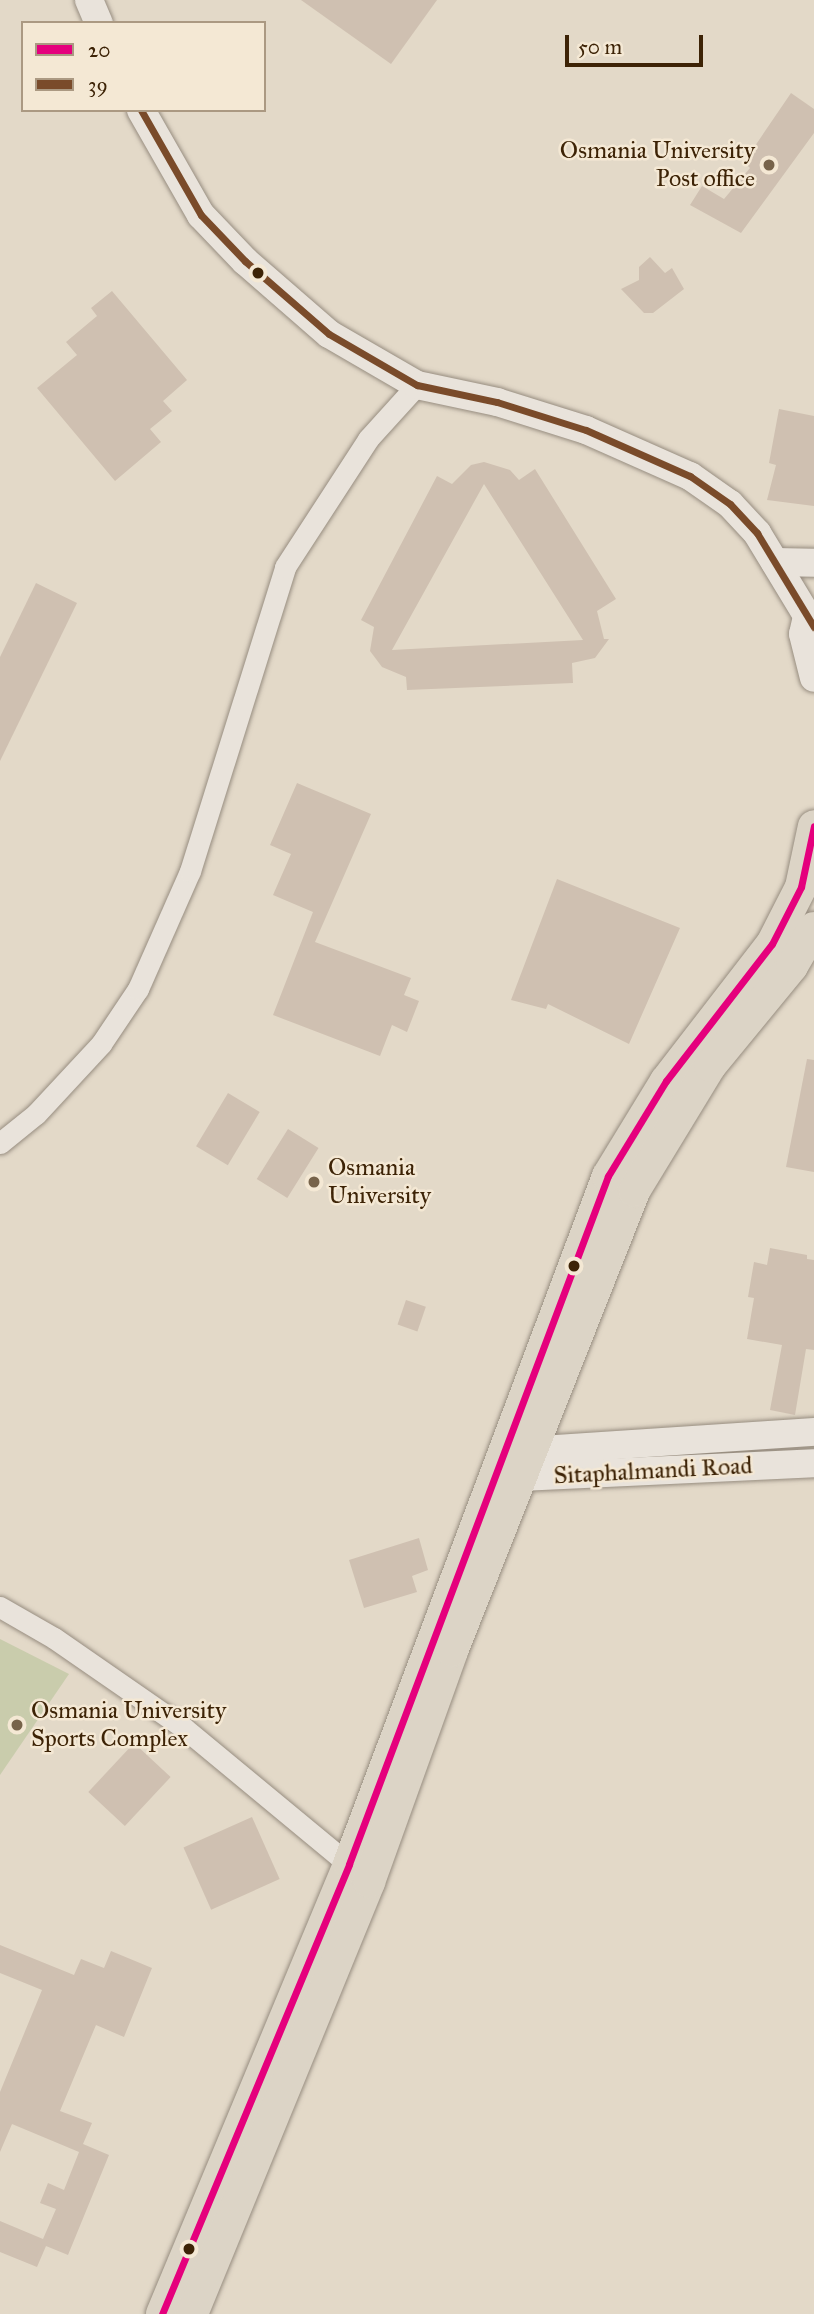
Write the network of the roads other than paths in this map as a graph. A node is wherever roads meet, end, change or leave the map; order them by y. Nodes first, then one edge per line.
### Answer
1 (89, 0) edge
2 (98, 21) edge
3 (142, 112) edge
4 (417, 385) junction
5 (775, 562) junction
6 (814, 563) edge
7 (810, 624) edge
8 (814, 678) edge
9 (814, 826) edge
10 (814, 928) edge
11 (0, 1143) edge
12 (814, 1432) edge
13 (814, 1463) edge
14 (528, 1464) junction
15 (496, 1465) junction
16 (0, 1607) edge
17 (359, 1873) junction
18 (162, 2314) edge
19 (192, 2314) edge

1 - 2 main road
3 - 4 main road
4 - 5 main road
4 - 11 street
5 - 6 main road
5 - 7 main road
7 - 8 main road
9 - 15 main road
10 - 14 main road
12 - 14 main road, Sitaphalmandi Road
13 - 14 main road, Sitaphalmandi Road
14 - 15 main road, Sitaphalmandi Road
14 - 17 main road
15 - 17 main road
16 - 17 street
17 - 18 main road
17 - 19 main road

